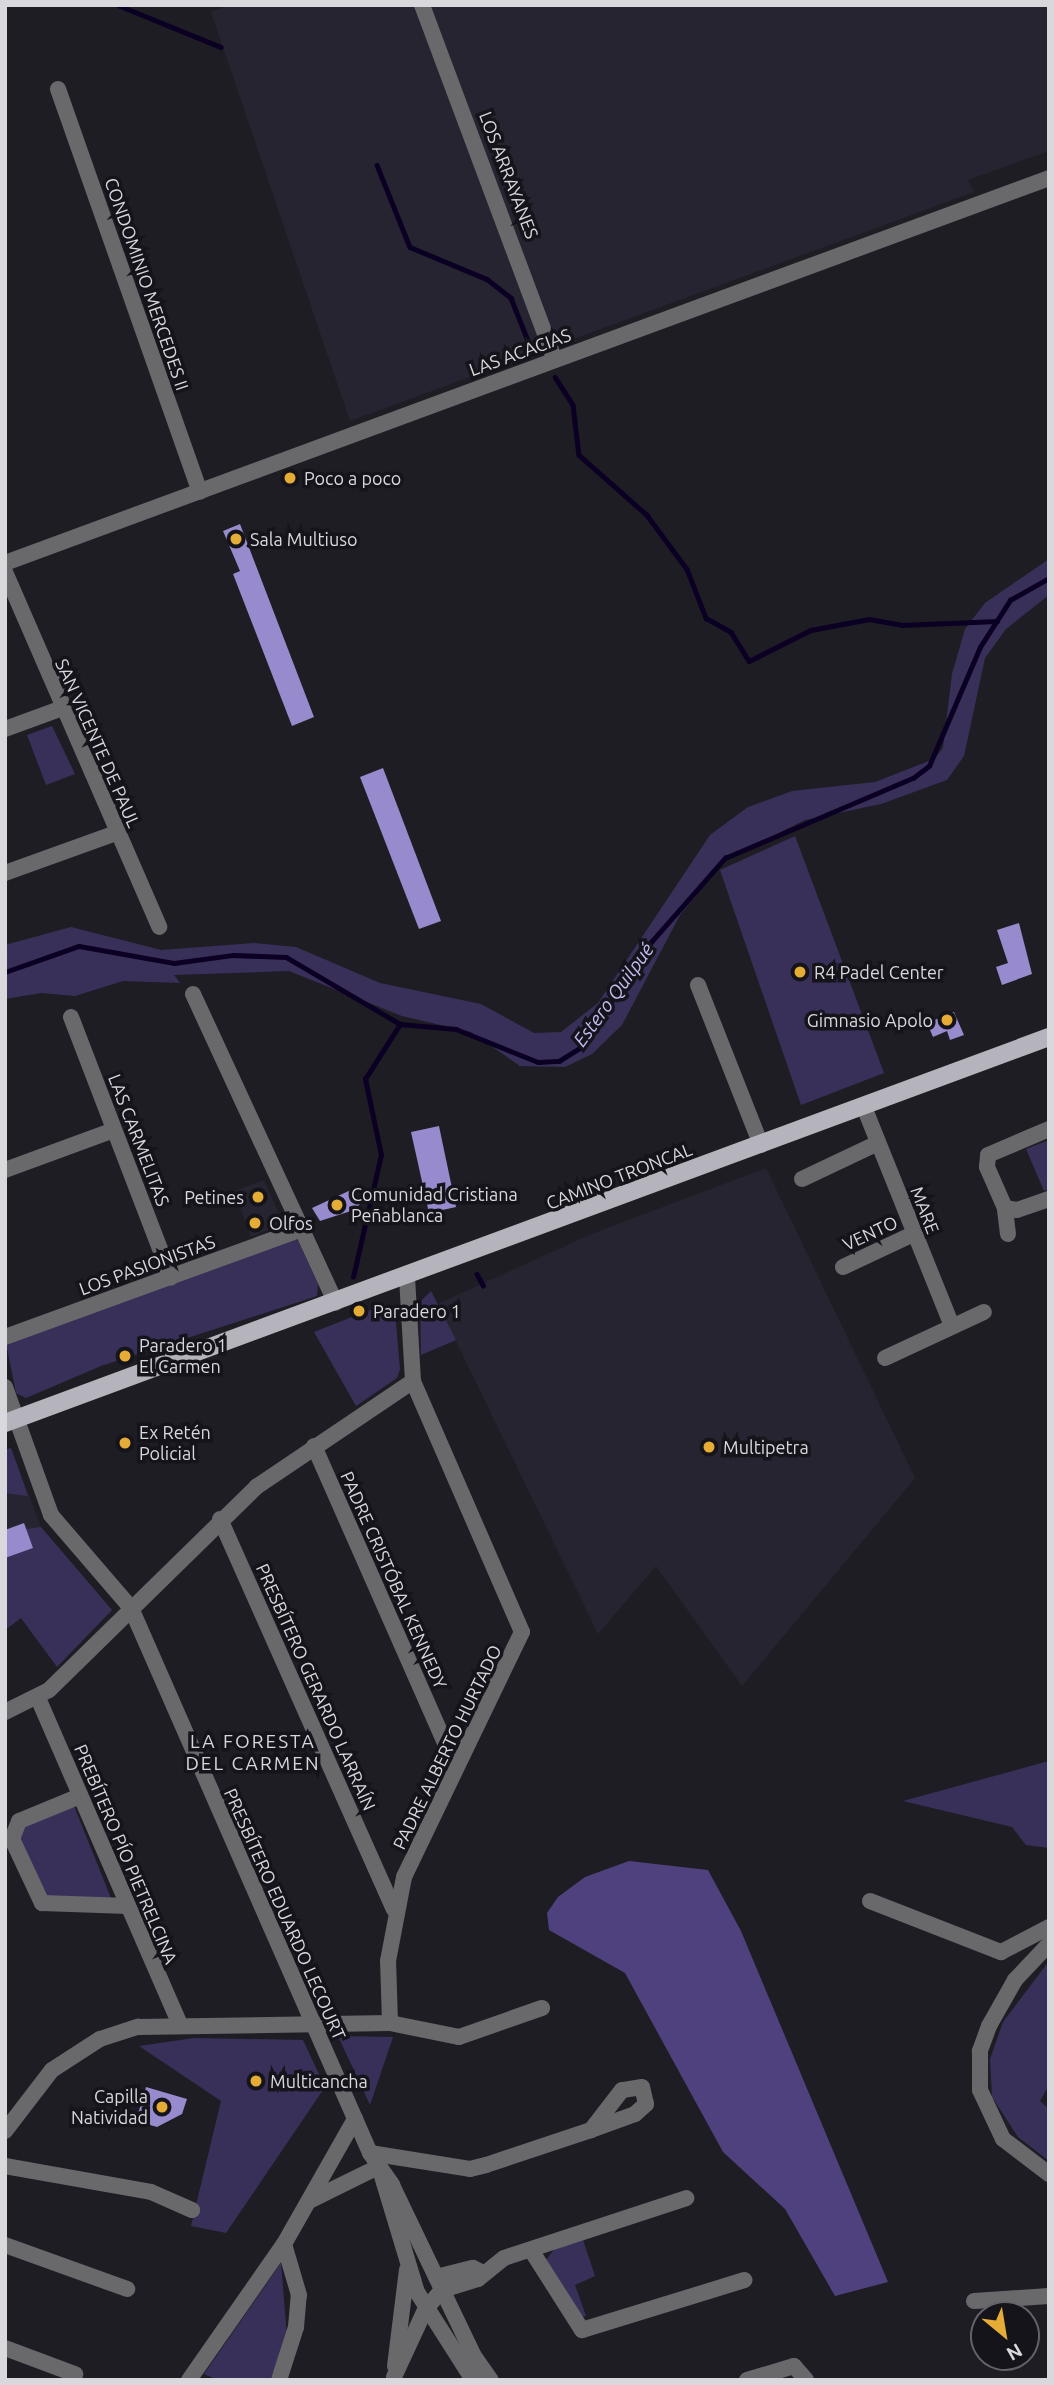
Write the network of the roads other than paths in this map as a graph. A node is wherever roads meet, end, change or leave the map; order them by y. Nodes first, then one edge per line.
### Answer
1 (422, 5) edge
2 (58, 89) dead end
3 (1049, 178) edge
4 (555, 360) junction
5 (200, 492) junction
6 (5, 564) edge
7 (5, 572) edge
8 (60, 709) junction
9 (5, 729) edge
10 (116, 833) junction
11 (5, 873) edge
12 (159, 927) dead end
13 (698, 985) dead end
14 (193, 994) dead end
15 (71, 1017) dead end
16 (1049, 1037) edge
17 (864, 1107) junction
18 (1049, 1129) edge
19 (114, 1130) junction
20 (878, 1143) junction
21 (761, 1145) junction
22 (5, 1170) edge
23 (802, 1179) dead end
24 (1049, 1199) edge
25 (1005, 1208) junction
26 (302, 1228) junction
27 (913, 1234) junction
28 (1008, 1234) dead end
29 (843, 1267) dead end
30 (171, 1276) junction
31 (407, 1278) junction
32 (337, 1303) junction
33 (984, 1312) dead end
34 (952, 1326) junction
35 (5, 1337) edge
36 (885, 1358) dead end
37 (413, 1381) junction
38 (5, 1388) edge
39 (11, 1421) edge
40 (314, 1447) junction
41 (220, 1519) junction
42 (131, 1608) junction
43 (38, 1698) junction
44 (5, 1712) edge
45 (456, 1768) junction
46 (80, 1797) junction
47 (870, 1901) dead end
48 (128, 1906) junction
49 (394, 1909) junction
50 (1049, 1927) edge
51 (1049, 1944) edge
52 (542, 2008) dead end
53 (390, 2023) junction
54 (180, 2024) junction
55 (313, 2027) junction
56 (355, 2119) junction
57 (591, 2130) dead end
58 (5, 2131) edge
59 (376, 2164) junction
60 (5, 2166) edge
61 (1049, 2174) edge
62 (686, 2198) dead end
63 (311, 2200) junction
64 (192, 2210) dead end
65 (397, 2213) junction
66 (284, 2244) junction
67 (5, 2245) edge
68 (531, 2250) junction
69 (407, 2264) junction
70 (745, 2280) dead end
71 (439, 2283) junction
72 (127, 2289) dead end
73 (1049, 2296) edge
74 (974, 2301) dead end
75 (425, 2309) junction
76 (5, 2348) edge
77 (75, 2374) dead end
78 (393, 2378) edge
79 (193, 2379) edge
80 (279, 2380) edge
81 (473, 2380) edge
82 (491, 2380) edge
83 (747, 2380) edge
84 (806, 2380) edge

1 - 4 street, LOS ARRAYANES
2 - 5 street, CONDOMINIO MERCEDES II
3 - 4 street, LAS ACACIAS
4 - 5 street, LAS ACACIAS
5 - 6 street, LAS ACACIAS
7 - 8 street, SAN VICENTE DE PAUL
8 - 9 street
8 - 10 street, SAN VICENTE DE PAUL
10 - 11 street
10 - 12 street, SAN VICENTE DE PAUL
13 - 21 street
14 - 26 street
15 - 19 street, LAS CARMELITAS
16 - 17 main road, CAMINO TRONCAL
17 - 20 street, MARE
17 - 21 main road, CAMINO TRONCAL
18 - 25 street
19 - 22 street
19 - 30 street, LAS CARMELITAS
20 - 23 street
20 - 27 street, MARE
21 - 31 main road, CAMINO TRONCAL
24 - 25 street
25 - 28 street
26 - 30 street, LOS PASIONISTAS
26 - 32 street
27 - 29 street, VENTO
27 - 34 street, MARE
30 - 35 street, LOS PASIONISTAS
31 - 32 main road, CAMINO TRONCAL
31 - 37 street
32 - 39 main road, CAMINO TRONCAL
33 - 34 street
34 - 36 street
37 - 40 street
37 - 45 street, PADRE ALBERTO HURTADO
38 - 39 street, PRESBÍTERO EDUARDO LECOURT
39 - 42 street, PRESBÍTERO EDUARDO LECOURT
40 - 41 street
40 - 45 street, PADRE CRISTÓBAL KENNEDY
41 - 42 street
41 - 49 street, PRESBÍTERO GERARDO LARRAÍN
42 - 43 street
42 - 55 street, PRESBÍTERO EDUARDO LECOURT
43 - 44 street
43 - 46 street, PREBÍTERO PÍO PIETRELCINA
45 - 49 street, PADRE ALBERTO HURTADO
46 - 48 street, PREBÍTERO PÍO PIETRELCINA
46 - 48 street
47 - 50 street
48 - 54 street, PREBÍTERO PÍO PIETRELCINA
49 - 53 street, PADRE ALBERTO HURTADO
51 - 61 street
52 - 53 street
53 - 55 street
54 - 55 street
54 - 58 street
55 - 56 street, PRESBÍTERO EDUARDO LECOURT
56 - 59 street, PRESBÍTERO EDUARDO LECOURT
56 - 63 street
57 - 59 street
59 - 63 street
59 - 65 street, PRESBÍTERO EDUARDO LECOURT
60 - 64 street
62 - 68 street
63 - 66 street
65 - 69 street, PRESBÍTERO EDUARDO LECOURT
65 - 71 street, PRESBÍTERO EDUARDO LECOURT
66 - 79 street
66 - 80 street
67 - 72 street
68 - 70 street
68 - 71 street
69 - 75 street, PRESBÍTERO EDUARDO LECOURT
69 - 78 street
71 - 75 street
71 - 82 street, PRESBÍTERO EDUARDO LECOURT
73 - 74 street
75 - 78 street
75 - 81 street, PRESBÍTERO EDUARDO LECOURT
76 - 77 street
83 - 84 street

